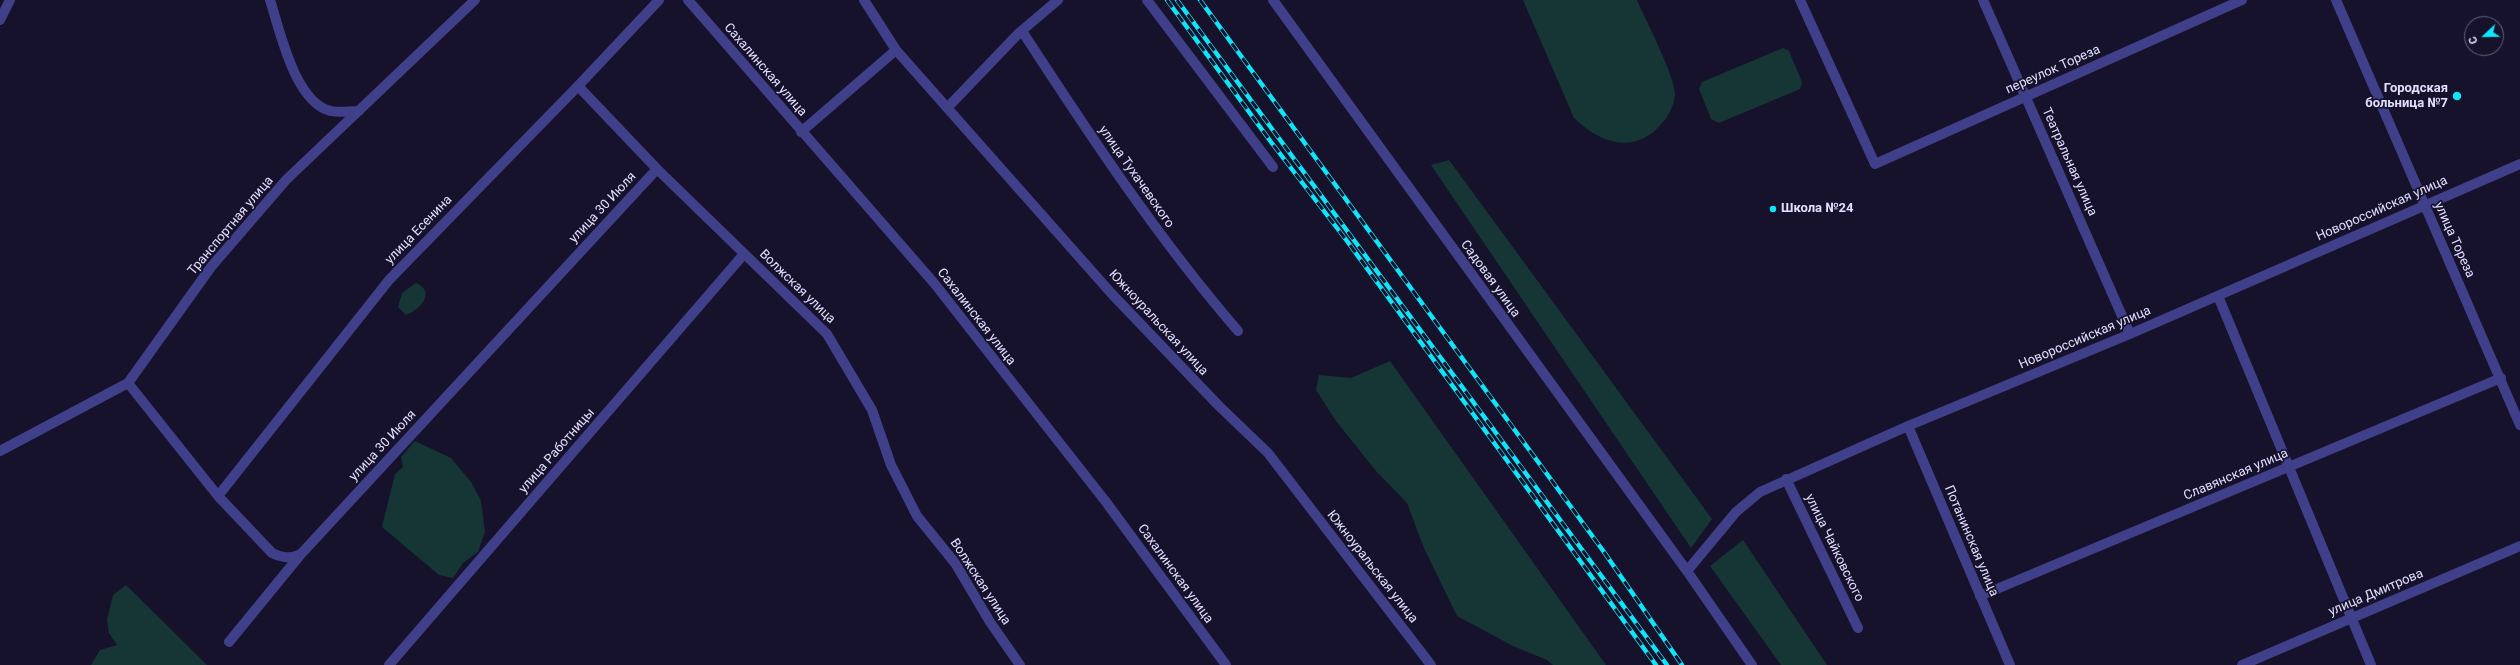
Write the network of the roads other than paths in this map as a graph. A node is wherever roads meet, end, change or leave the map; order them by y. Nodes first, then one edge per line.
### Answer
1 (10, 0) edge
2 (270, 0) edge
3 (475, 0) edge
4 (659, 0) edge
5 (688, 0) edge
6 (864, 0) edge
7 (1058, 0) edge
8 (1147, 0) edge
9 (1273, 0) edge
10 (1800, 0) edge
11 (1984, 0) edge
12 (2242, 0) edge
13 (2336, 0) edge
14 (0, 20) edge
15 (1022, 31) junction
16 (896, 50) junction
17 (578, 86) junction
18 (2026, 96) junction
19 (948, 107) junction
20 (359, 111) junction
21 (801, 132) junction
22 (2520, 164) edge
23 (1273, 167) dead end
24 (657, 169) junction
25 (2424, 205) junction
26 (744, 254) junction
27 (2218, 296) junction
28 (1238, 331) dead end
29 (2130, 334) junction
30 (2501, 378) junction
31 (128, 383) junction
32 (2520, 424) edge
33 (1908, 426) junction
34 (0, 451) edge
35 (2289, 467) junction
36 (1786, 479) junction
37 (218, 496) junction
38 (2520, 546) edge
39 (301, 554) junction
40 (1687, 571) junction
41 (1980, 596) junction
42 (2352, 618) junction
43 (1858, 628) dead end
44 (229, 642) dead end
45 (389, 665) edge
46 (1020, 665) edge
47 (1226, 665) edge
48 (1431, 665) edge
49 (1752, 665) edge
50 (2010, 665) edge
51 (2242, 665) edge
52 (2372, 665) edge

1 - 14 street
2 - 20 street
3 - 20 street, Транспортная улица
4 - 17 street, улица Есенина
5 - 21 street, Сахалинская улица
6 - 16 street, Южноуральская улица
7 - 15 street
8 - 23 street
9 - 40 street, Садовая улица
10 - 18 street, переулок Тореза
11 - 18 street, Театральная улица
12 - 18 street, переулок Тореза
13 - 25 street, улица Тореза
15 - 19 street
15 - 28 street, улица Тухачевского
16 - 19 street, Южноуральская улица
16 - 21 street
17 - 24 street, Волжская улица
17 - 37 street, улица Есенина
18 - 29 street, Театральная улица
19 - 48 street, Южноуральская улица
20 - 31 street, Транспортная улица
21 - 47 street, Сахалинская улица
22 - 25 street, Новороссийская улица
24 - 26 street, Волжская улица
24 - 39 street, улица 30 Июля
25 - 27 street, Новороссийская улица
25 - 30 street, улица Тореза
26 - 45 street, улица Работницы
26 - 46 street, Волжская улица
27 - 29 street, Новороссийская улица
27 - 35 street
29 - 33 street, Новороссийская улица
30 - 32 street, улица Тореза
30 - 35 street, Славянская улица
31 - 34 street, Транспортная улица
31 - 37 street
33 - 36 street, Новороссийская улица
33 - 41 street, Потанинская улица
35 - 41 street, Славянская улица
35 - 42 street
36 - 40 street, Новороссийская улица
36 - 43 street, улица Чайковского
37 - 39 street
38 - 42 street, улица Дмитрова
39 - 44 street, улица 30 Июля
40 - 49 street, Садовая улица
41 - 50 street, Потанинская улица
42 - 51 street, улица Дмитрова
42 - 52 street

